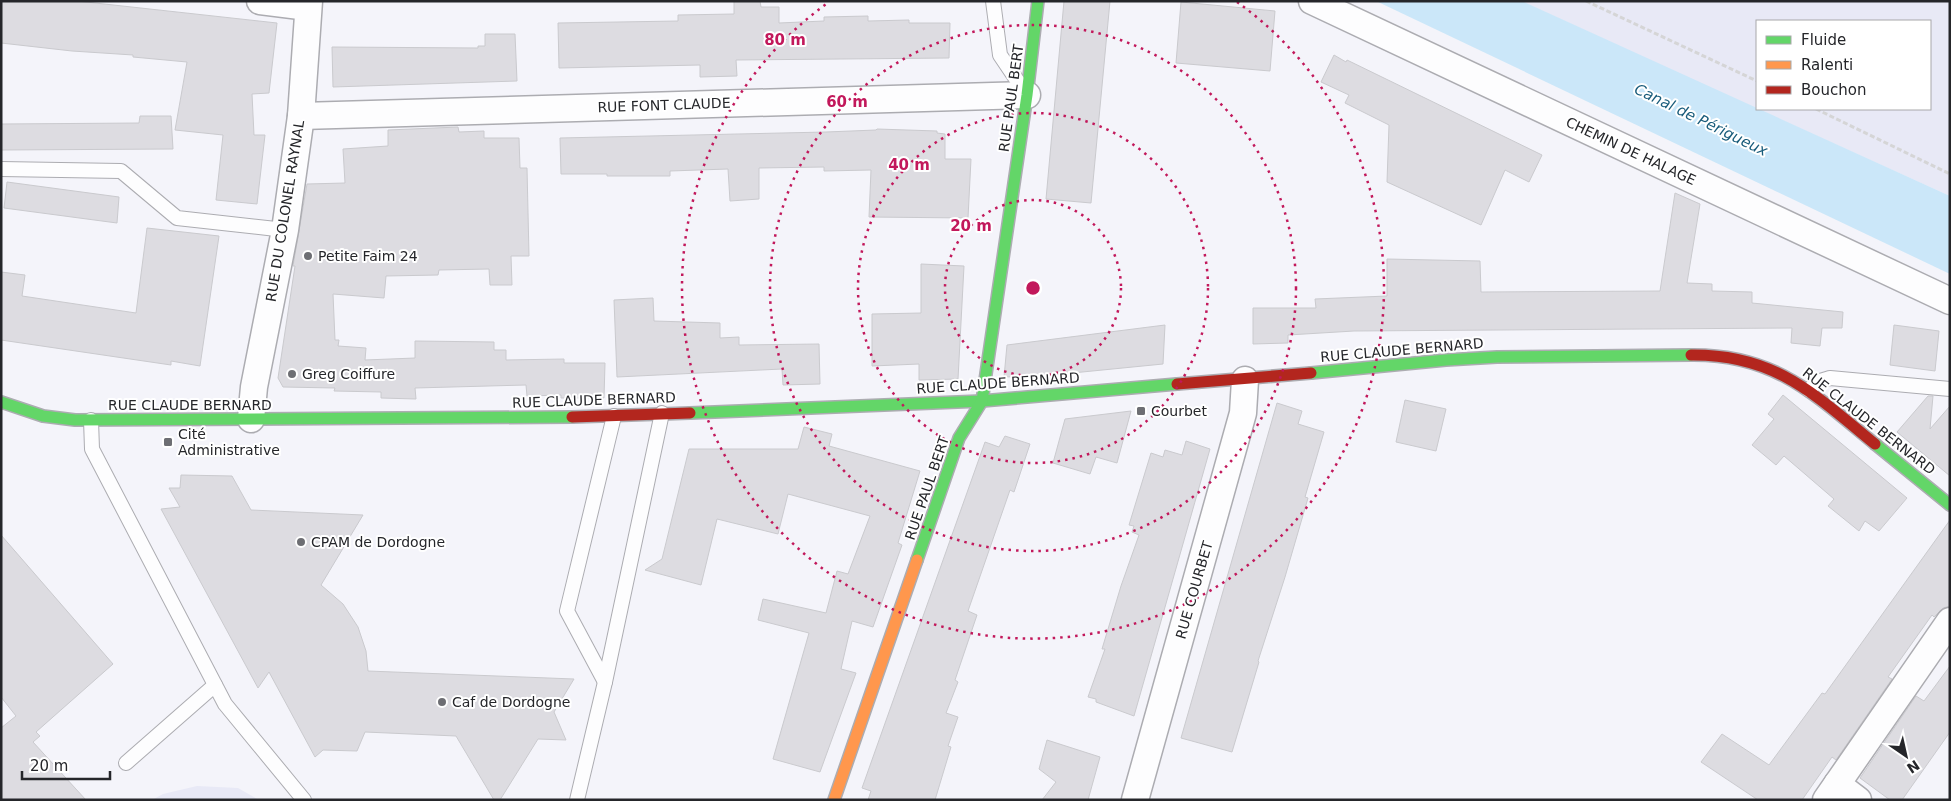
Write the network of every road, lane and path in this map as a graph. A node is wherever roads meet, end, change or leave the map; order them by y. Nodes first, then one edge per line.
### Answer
1 (260, 1) edge
2 (993, 1) edge
3 (1038, 1) edge
4 (1312, 1) edge
5 (1586, 1) edge
6 (309, 4) edge
7 (1756, 81) edge
8 (1027, 95) junction
9 (1818, 110) edge
10 (301, 116) junction
11 (1, 169) edge
12 (1950, 174) edge
13 (285, 230) junction
14 (1950, 301) edge
15 (1245, 380) junction
16 (1950, 389) edge
17 (1809, 390) junction
18 (982, 401) junction
19 (1, 402) edge
20 (662, 413) junction
21 (614, 416) junction
22 (251, 419) junction
23 (91, 420) junction
24 (1950, 505) edge
25 (1950, 621) edge
26 (605, 682) junction
27 (215, 685) junction
28 (126, 763) dead end
29 (1831, 792) edge
30 (304, 800) edge
31 (577, 800) edge
32 (834, 800) edge
33 (1135, 800) edge
34 (1858, 800) edge

1 - 6 street
2 - 8 lane
3 - 8 main road, RUE PAUL BERT
4 - 14 street, CHEMIN DE HALAGE
5 - 7 path
6 - 10 street, RUE DU COLONEL RAYNAL
8 - 10 street, RUE FONT CLAUDE
8 - 18 main road, RUE PAUL BERT
9 - 12 path
10 - 13 street, RUE DU COLONEL RAYNAL
11 - 13 lane
13 - 22 street, RUE DU COLONEL RAYNAL
15 - 17 main road, RUE CLAUDE BERNARD
15 - 18 main road, RUE CLAUDE BERNARD
15 - 33 street, RUE COURBET
16 - 17 lane
17 - 24 main road, RUE CLAUDE BERNARD
18 - 20 main road, RUE CLAUDE BERNARD
18 - 32 main road, RUE PAUL BERT
19 - 23 main road, RUE CLAUDE BERNARD
20 - 21 main road, RUE CLAUDE BERNARD
20 - 26 lane
21 - 22 main road, RUE CLAUDE BERNARD
21 - 26 lane
22 - 23 main road, RUE CLAUDE BERNARD
23 - 27 lane
25 - 29 street
26 - 31 lane
27 - 28 lane
27 - 30 lane
29 - 34 street

